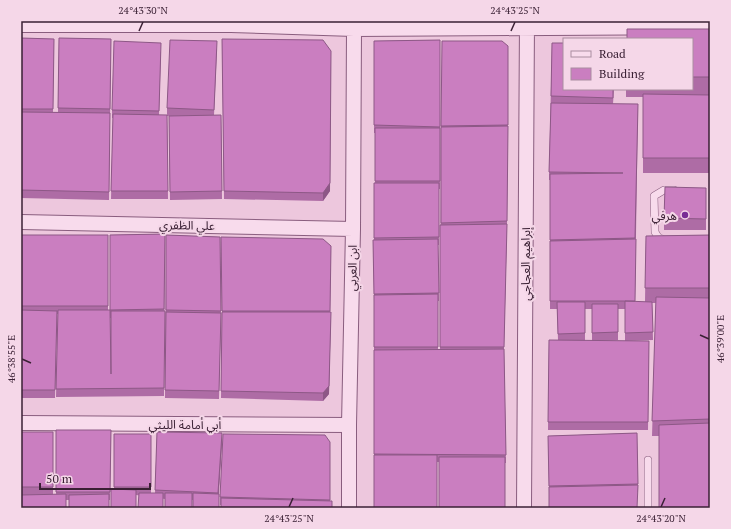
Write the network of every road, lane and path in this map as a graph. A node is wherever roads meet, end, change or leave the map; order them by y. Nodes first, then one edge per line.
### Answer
1 (65, 23) edge
2 (231, 23) edge
3 (21, 25) edge
4 (527, 25) edge
5 (710, 27) edge
6 (354, 29) junction
7 (679, 190) edge
8 (21, 222) edge
9 (353, 229) junction
10 (671, 241) edge
11 (21, 423) edge
12 (349, 425) junction
13 (648, 460) dead end
14 (349, 508) edge
15 (524, 508) edge
16 (648, 508) edge

1 - 2 street
1 - 3 street
2 - 6 street
4 - 5 street
4 - 6 street
4 - 15 street, إبراهيم العجاجي
6 - 9 street, ابن العربي
7 - 10 lane
8 - 9 street, علي الظفري
9 - 12 street, ابن العربي
11 - 12 street, أبي أمامة الليثي
12 - 14 street, ابن العربي
13 - 16 lane

